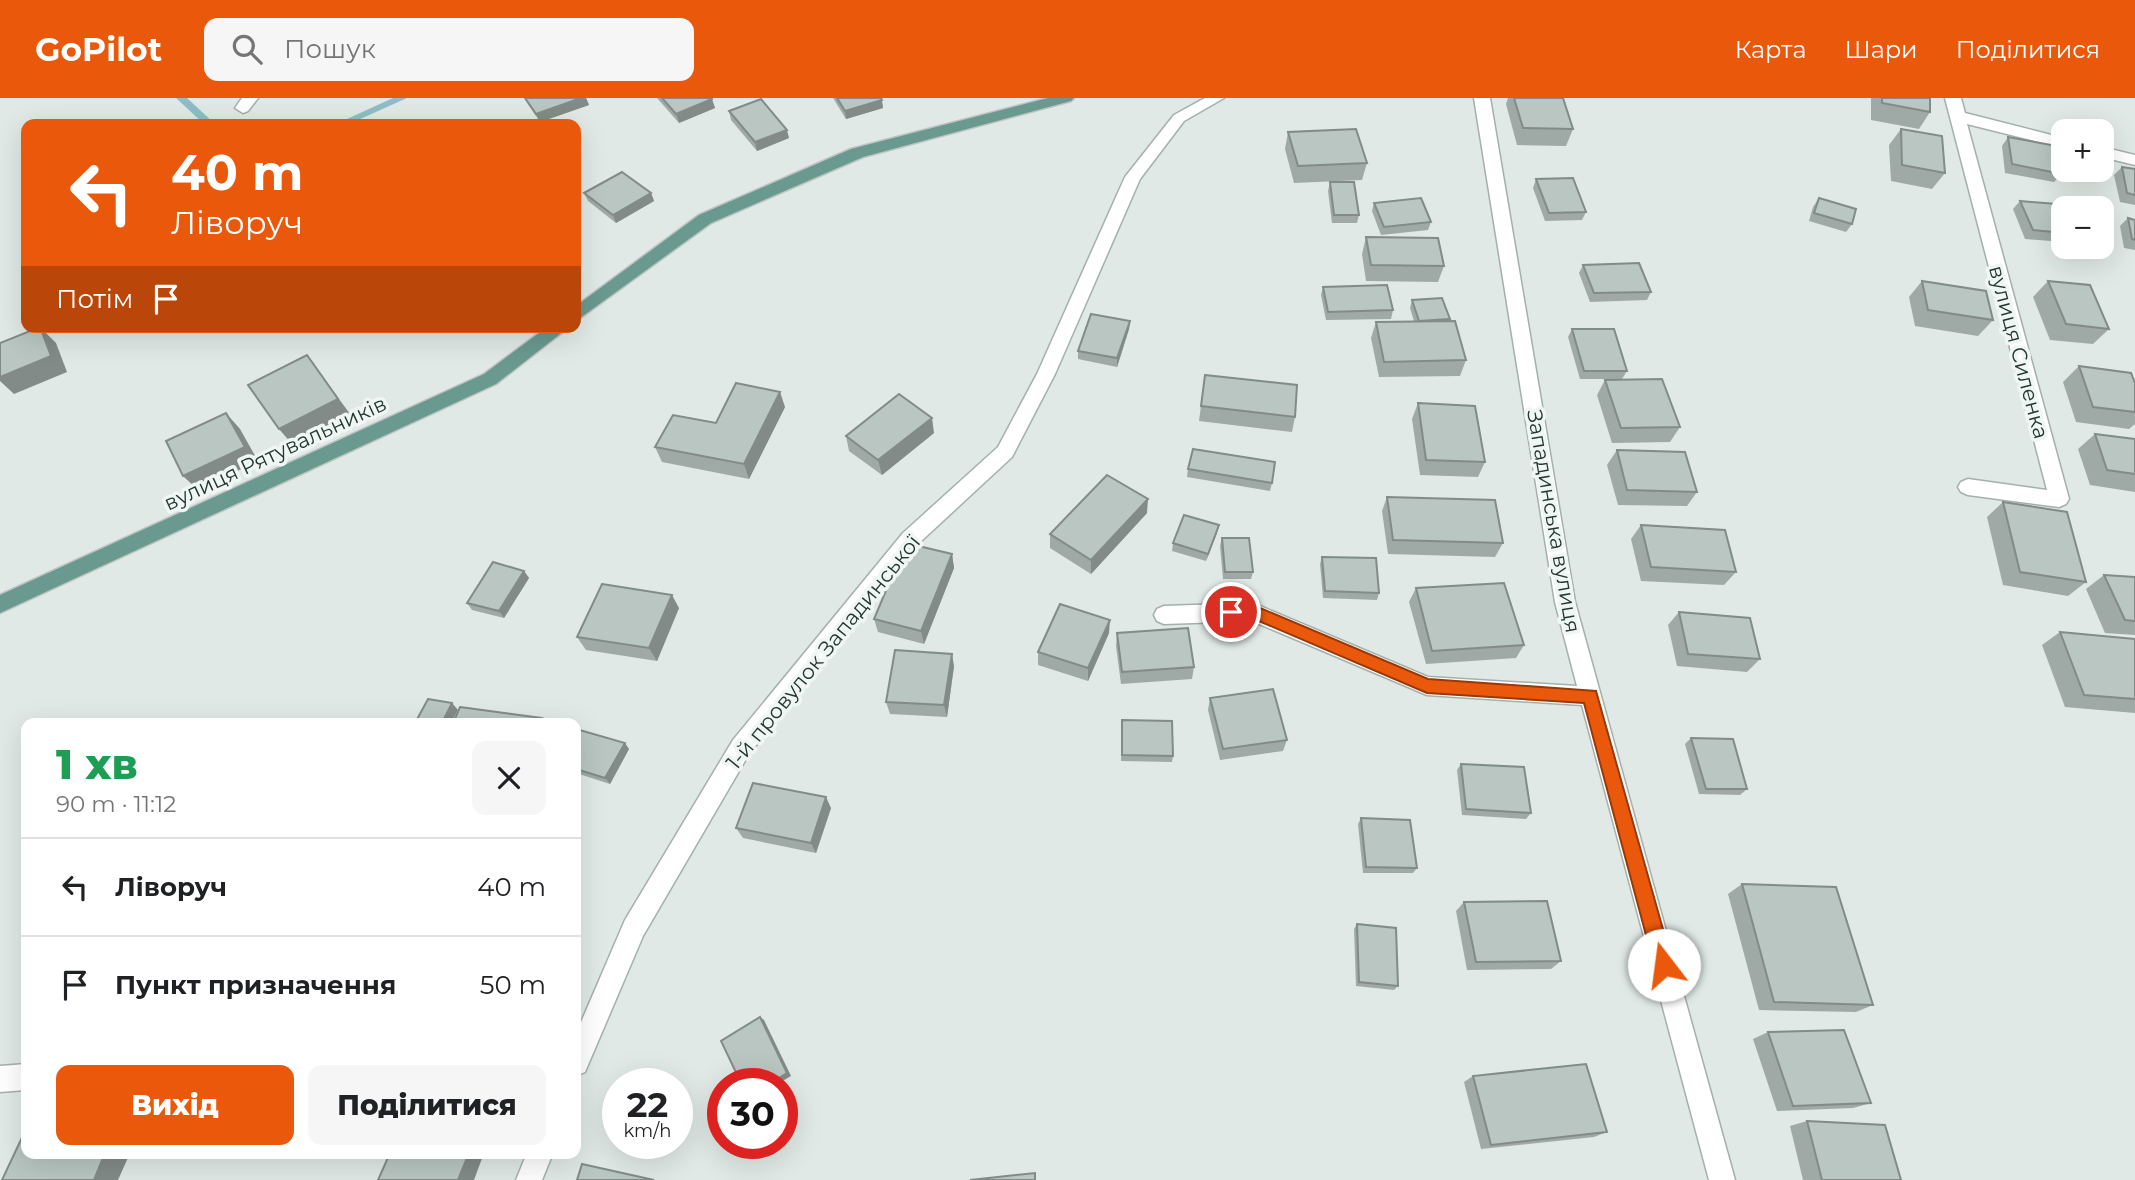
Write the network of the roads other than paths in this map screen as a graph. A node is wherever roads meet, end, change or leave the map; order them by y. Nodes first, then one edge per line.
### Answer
1 (1066, 98) edge
2 (1216, 98) edge
3 (1482, 98) edge
4 (1954, 107) edge
5 (2051, 139) edge
6 (2114, 155) edge
7 (2135, 160) edge
8 (581, 311) edge
9 (552, 333) edge
10 (1968, 487) dead end
11 (0, 604) edge
12 (1164, 615) dead end
13 (1591, 696) junction
14 (581, 1052) edge
15 (21, 1077) edge
16 (0, 1079) edge
17 (538, 1159) edge
18 (529, 1180) edge
19 (1722, 1180) edge

1 - 8 main road
2 - 14 street, 1-й провулок Западинської
3 - 13 street, Западинська вулиця
4 - 5 street, вулиця Силенка
4 - 10 street, вулиця Силенка
6 - 7 street
9 - 11 main road, вулиця Рятувальників
12 - 13 street
13 - 19 street, Западинська вулиця
15 - 16 street
17 - 18 street

